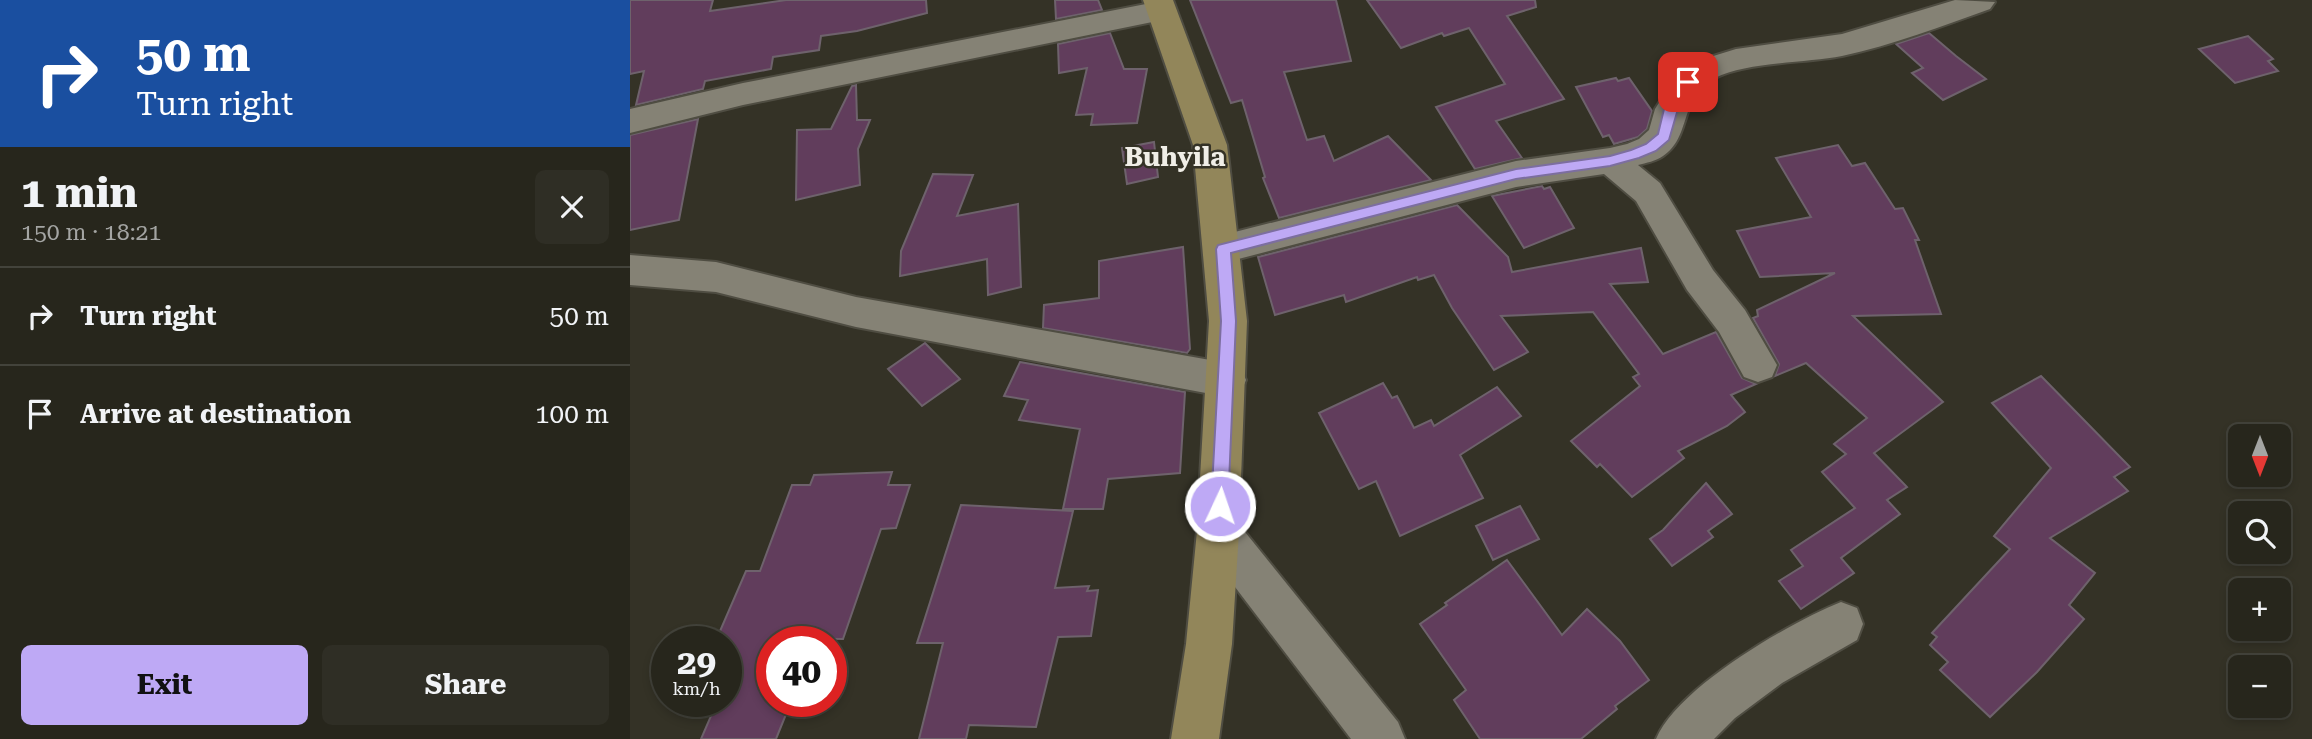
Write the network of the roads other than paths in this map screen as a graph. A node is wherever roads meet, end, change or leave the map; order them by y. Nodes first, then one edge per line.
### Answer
1 (1980, 2) edge
2 (1160, 6) edge
3 (630, 121) edge
4 (1610, 161) junction
5 (1223, 249) junction
6 (630, 270) edge
7 (1758, 365) dead end
8 (1227, 380) junction
9 (1218, 531) junction
10 (1841, 624) dead end
11 (1195, 739) edge
12 (1381, 739) edge
13 (1680, 739) edge

1 - 4 street
2 - 3 street
2 - 5 street
4 - 5 street
4 - 7 street
5 - 8 street
6 - 8 street
8 - 9 street
9 - 11 street
9 - 12 street
10 - 13 street

